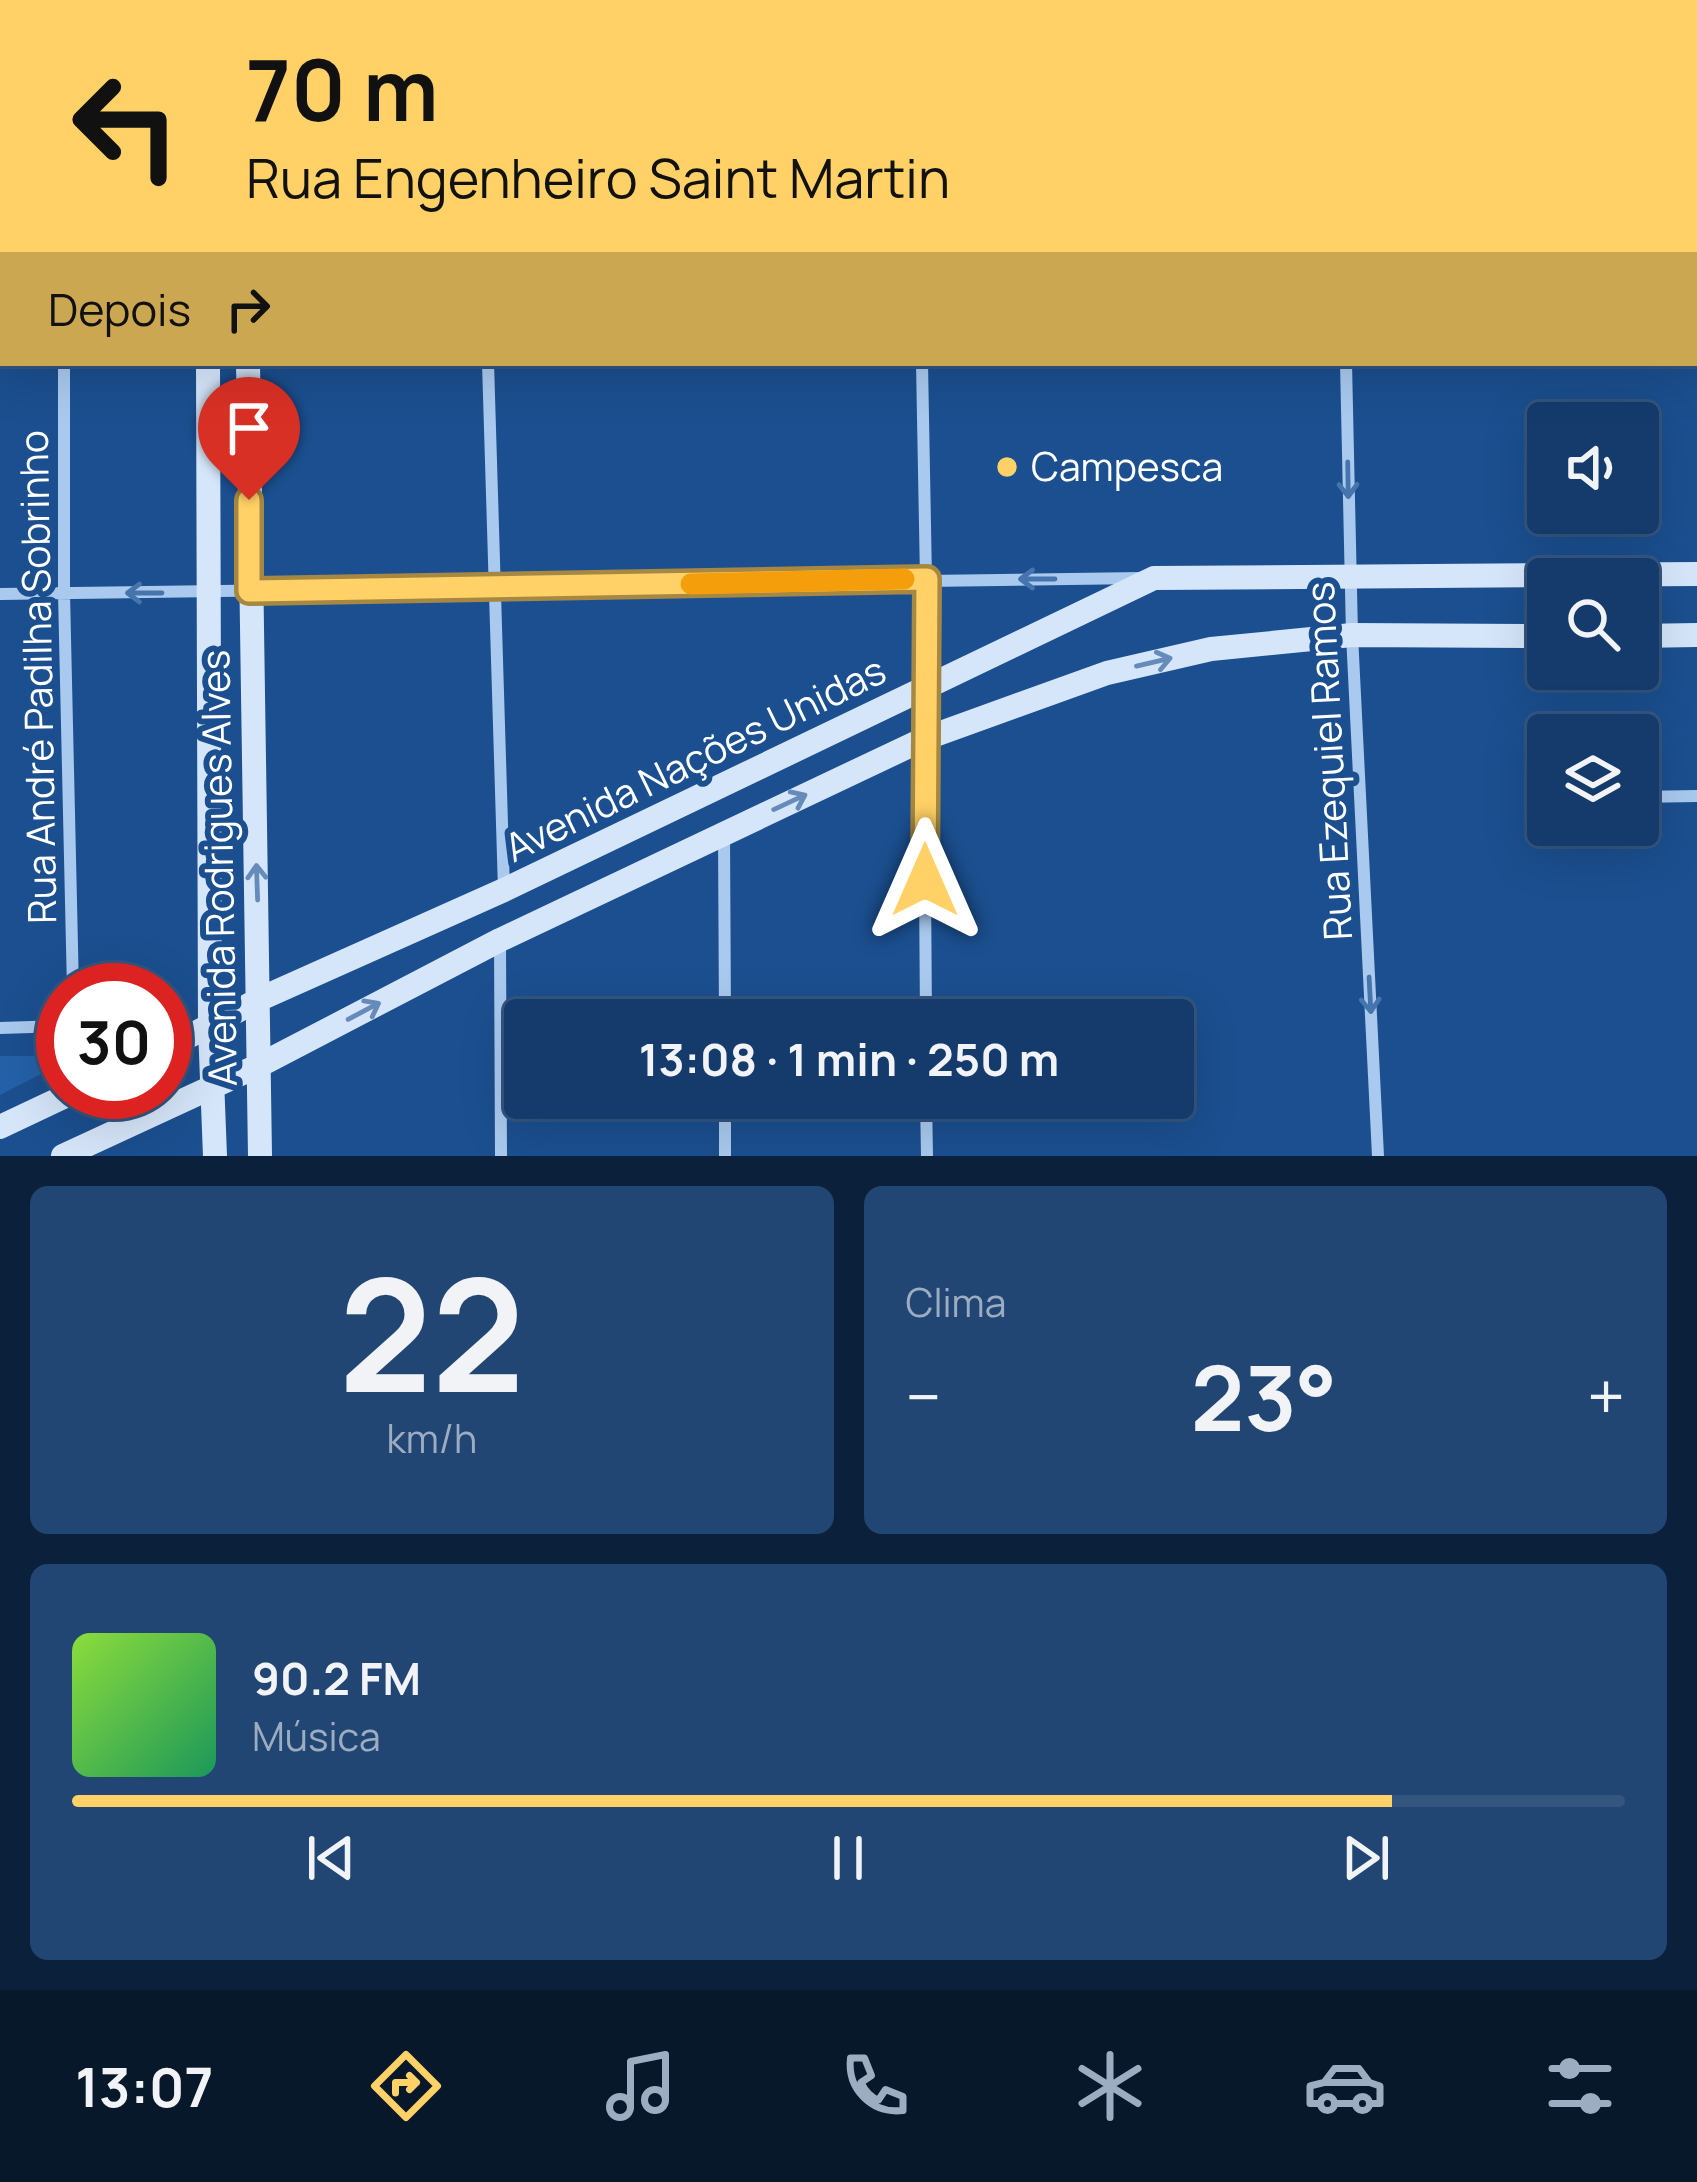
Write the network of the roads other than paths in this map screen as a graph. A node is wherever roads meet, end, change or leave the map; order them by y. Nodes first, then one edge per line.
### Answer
1 (64, 366) edge
2 (208, 366) edge
3 (248, 366) edge
4 (488, 366) edge
5 (922, 366) edge
6 (1346, 366) edge
7 (1349, 574) junction
8 (1697, 574) edge
9 (1154, 578) junction
10 (927, 579) junction
11 (492, 588) junction
12 (249, 591) junction
13 (64, 593) junction
14 (210, 593) junction
15 (0, 594) edge
16 (1352, 634) junction
17 (1659, 635) edge
18 (1697, 635) edge
19 (1527, 636) edge
20 (928, 688) junction
21 (924, 740) junction
22 (1697, 796) edge
23 (1659, 797) edge
24 (724, 833) junction
25 (504, 890) junction
26 (500, 940) junction
27 (72, 963) edge
28 (260, 999) junction
29 (725, 999) edge
30 (926, 999) edge
31 (36, 1027) edge
32 (0, 1028) edge
33 (210, 1028) junction
34 (192, 1036) edge
35 (260, 1065) junction
36 (213, 1084) junction
37 (36, 1110) edge
38 (725, 1119) edge
39 (926, 1119) edge
40 (0, 1127) edge
41 (63, 1156) edge
42 (215, 1156) edge
43 (260, 1156) edge
44 (501, 1156) edge
45 (725, 1156) edge
46 (927, 1156) edge
47 (1378, 1156) edge

1 - 13 street, Rua André Padilha Sobrinho
2 - 14 main road, Avenida Rodrigues Alves
3 - 12 main road, Avenida Rodrigues Alves
4 - 11 street
5 - 10 street
6 -> 7 street, Rua Ezequiel Ramos
7 - 8 main road, Avenida Nações Unidas
7 - 9 main road, Avenida Nações Unidas
7 - 16 street, Rua Ezequiel Ramos
9 -> 10 street
9 - 20 main road, Avenida Nações Unidas
10 - 11 street
10 - 20 street
11 - 12 street
11 - 25 street
12 - 14 street
28 -> 12 main road, Avenida Rodrigues Alves
14 -> 13 street
13 - 15 street
13 - 27 street, Rua André Padilha Sobrinho
14 - 33 main road, Avenida Rodrigues Alves
16 - 19 main road, Avenida Nações Unidas
21 -> 16 main road, Avenida Nações Unidas
16 -> 47 street, Rua Ezequiel Ramos
17 - 18 main road
20 - 21 street
20 - 25 main road, Avenida Nações Unidas
24 -> 21 main road, Avenida Nações Unidas
21 - 30 street
22 - 23 street
24 - 26 main road, Avenida Nações Unidas
24 - 29 street
25 - 28 main road, Avenida Nações Unidas
35 -> 26 main road, Avenida Nações Unidas
26 - 44 street
28 - 33 main road, Avenida Nações Unidas
28 - 35 main road, Avenida Rodrigues Alves
31 - 32 street
33 - 34 main road, Avenida Nações Unidas
33 - 36 main road, Avenida Rodrigues Alves
35 - 36 main road, Avenida Nações Unidas
35 - 43 main road, Avenida Rodrigues Alves
36 - 41 main road, Avenida Nações Unidas
36 - 42 main road, Avenida Rodrigues Alves
37 - 40 main road
38 - 45 street
39 - 46 street

